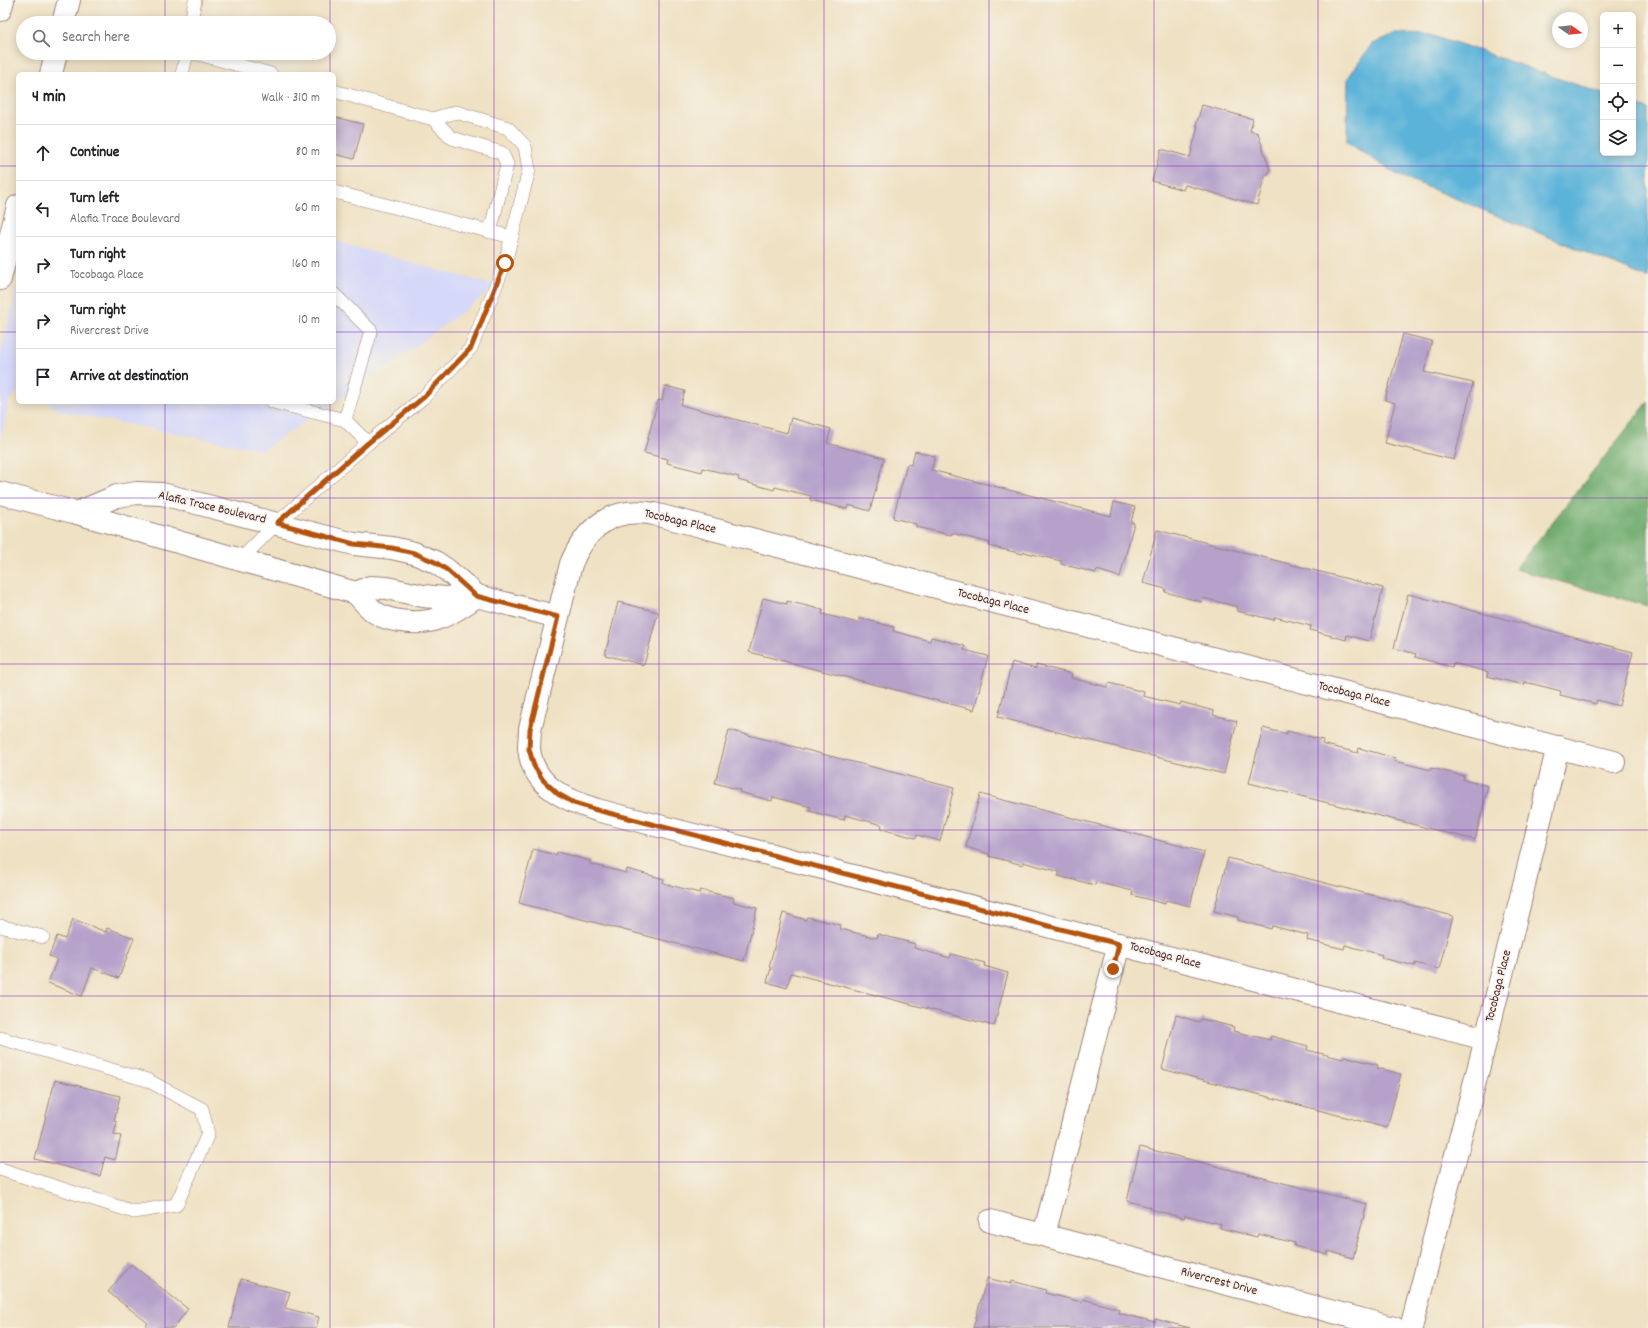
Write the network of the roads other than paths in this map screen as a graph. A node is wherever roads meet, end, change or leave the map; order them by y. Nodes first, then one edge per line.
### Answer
1 (3, 0) edge
2 (69, 0) edge
3 (195, 0) edge
4 (0, 10) edge
5 (65, 16) edge
6 (192, 16) edge
7 (54, 60) edge
8 (185, 60) edge
9 (220, 60) edge
10 (51, 72) edge
11 (182, 72) edge
12 (264, 72) edge
13 (336, 92) edge
14 (433, 118) junction
15 (336, 193) edge
16 (16, 214) edge
17 (490, 232) junction
18 (512, 237) junction
19 (0, 279) edge
20 (336, 296) edge
21 (281, 404) edge
22 (345, 420) junction
23 (368, 443) junction
24 (0, 494) edge
25 (77, 513) junction
26 (277, 523) junction
27 (240, 560) junction
28 (356, 593) junction
29 (476, 596) junction
30 (558, 617) junction
31 (1558, 747) junction
32 (1614, 762) dead end
33 (0, 926) edge
34 (43, 937) dead end
35 (1119, 944) junction
36 (0, 1038) edge
37 (1486, 1039) junction
38 (0, 1169) edge
39 (990, 1221) dead end
40 (1044, 1235) junction
41 (1394, 1328) edge
42 (1411, 1328) edge

1 - 4 street
2 - 5 street
3 - 6 lane
7 - 10 street
8 - 11 lane
9 - 12 lane
13 - 14 lane
14 - 17 lane
14 - 18 lane
15 - 17 lane
16 - 19 street
17 - 18 lane
18 - 23 lane
20 - 22 lane
21 - 22 lane
22 - 23 lane
23 - 26 lane
24 - 25 street
25 - 26 street, Alafia Trace Boulevard
25 - 27 street
26 - 27 lane
26 - 29 street, Alafia Trace Boulevard
27 - 28 street
28 - 29 street, Alafia Trace Boulevard
28 - 29 street
29 - 30 street, Alafia Trace Boulevard
30 - 31 street, Tocobaga Place
30 - 35 street, Tocobaga Place
31 - 32 street, Tocobaga Place
31 - 37 street, Tocobaga Place
33 - 34 lane
35 - 37 street, Tocobaga Place
35 - 40 street
36 - 38 lane
37 - 42 street, Tocobaga Place
39 - 40 street, Rivercrest Drive
40 - 41 street, Rivercrest Drive

